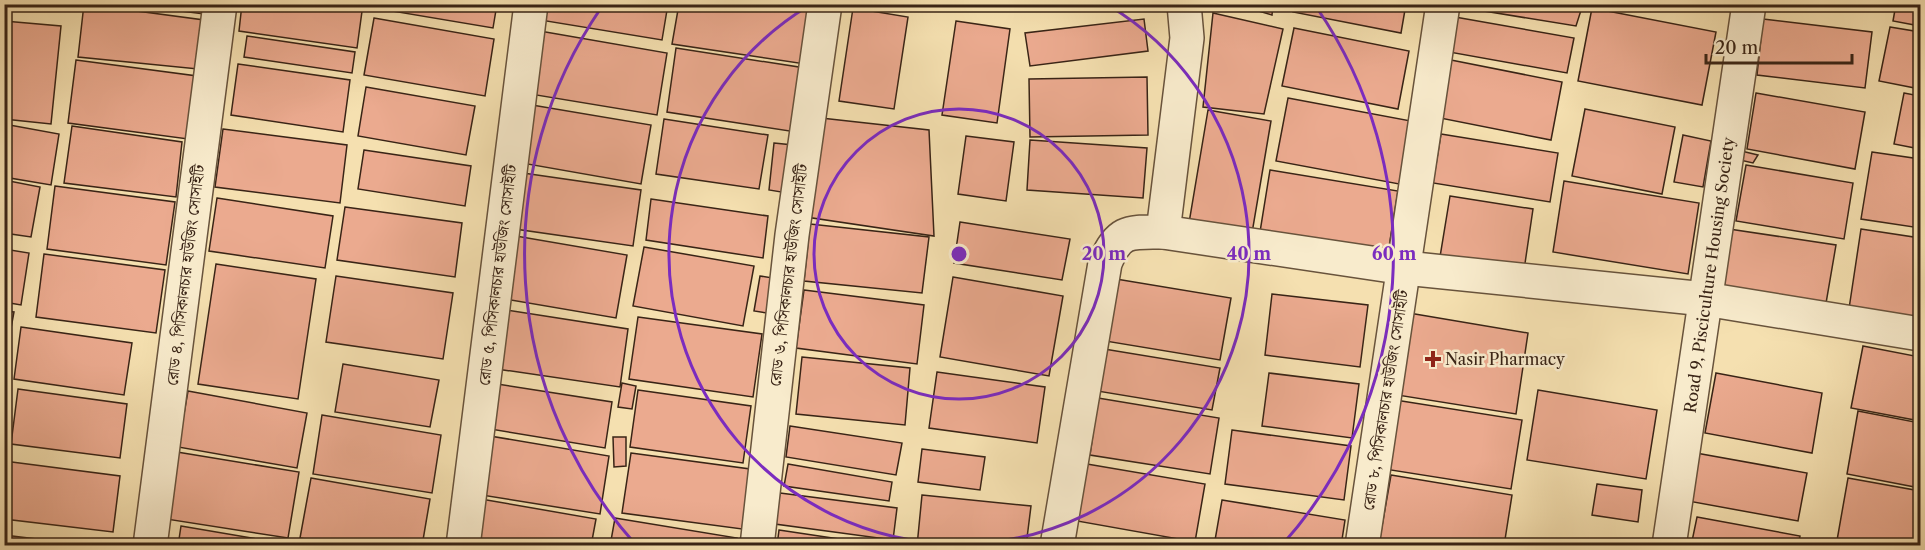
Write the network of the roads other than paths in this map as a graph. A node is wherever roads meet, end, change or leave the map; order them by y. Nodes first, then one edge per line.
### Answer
1 (220, 4) edge
2 (531, 4) edge
3 (825, 4) edge
4 (1184, 4) edge
5 (1443, 4) edge
6 (1749, 4) edge
7 (1163, 232) junction
8 (1405, 268) junction
9 (1705, 299) junction
10 (1920, 334) edge
11 (150, 546) edge
12 (463, 546) edge
13 (757, 546) edge
14 (1057, 546) edge
15 (1362, 546) edge
16 (1670, 546) edge

1 - 11 street, রোড ৪, পিসিকালচার হাউজিং সোসাইটি
2 - 12 street, রোড ৫, পিসিকালচার হাউজিং সোসাইটি
3 - 13 street, রোড ৬, পিসিকালচার হাউজিং সোসাইটি
4 - 7 street
5 - 8 street, রোড ৮, পিসিকালচার হাউজিং সোসাইটি
6 - 9 street, Road 9, Pisciculture Housing Society
7 - 8 street
7 - 14 street
8 - 9 street
8 - 15 street, রোড ৮, পিসিকালচার হাউজিং সোসাইটি
9 - 10 street
9 - 16 street, Road 9, Pisciculture Housing Society

